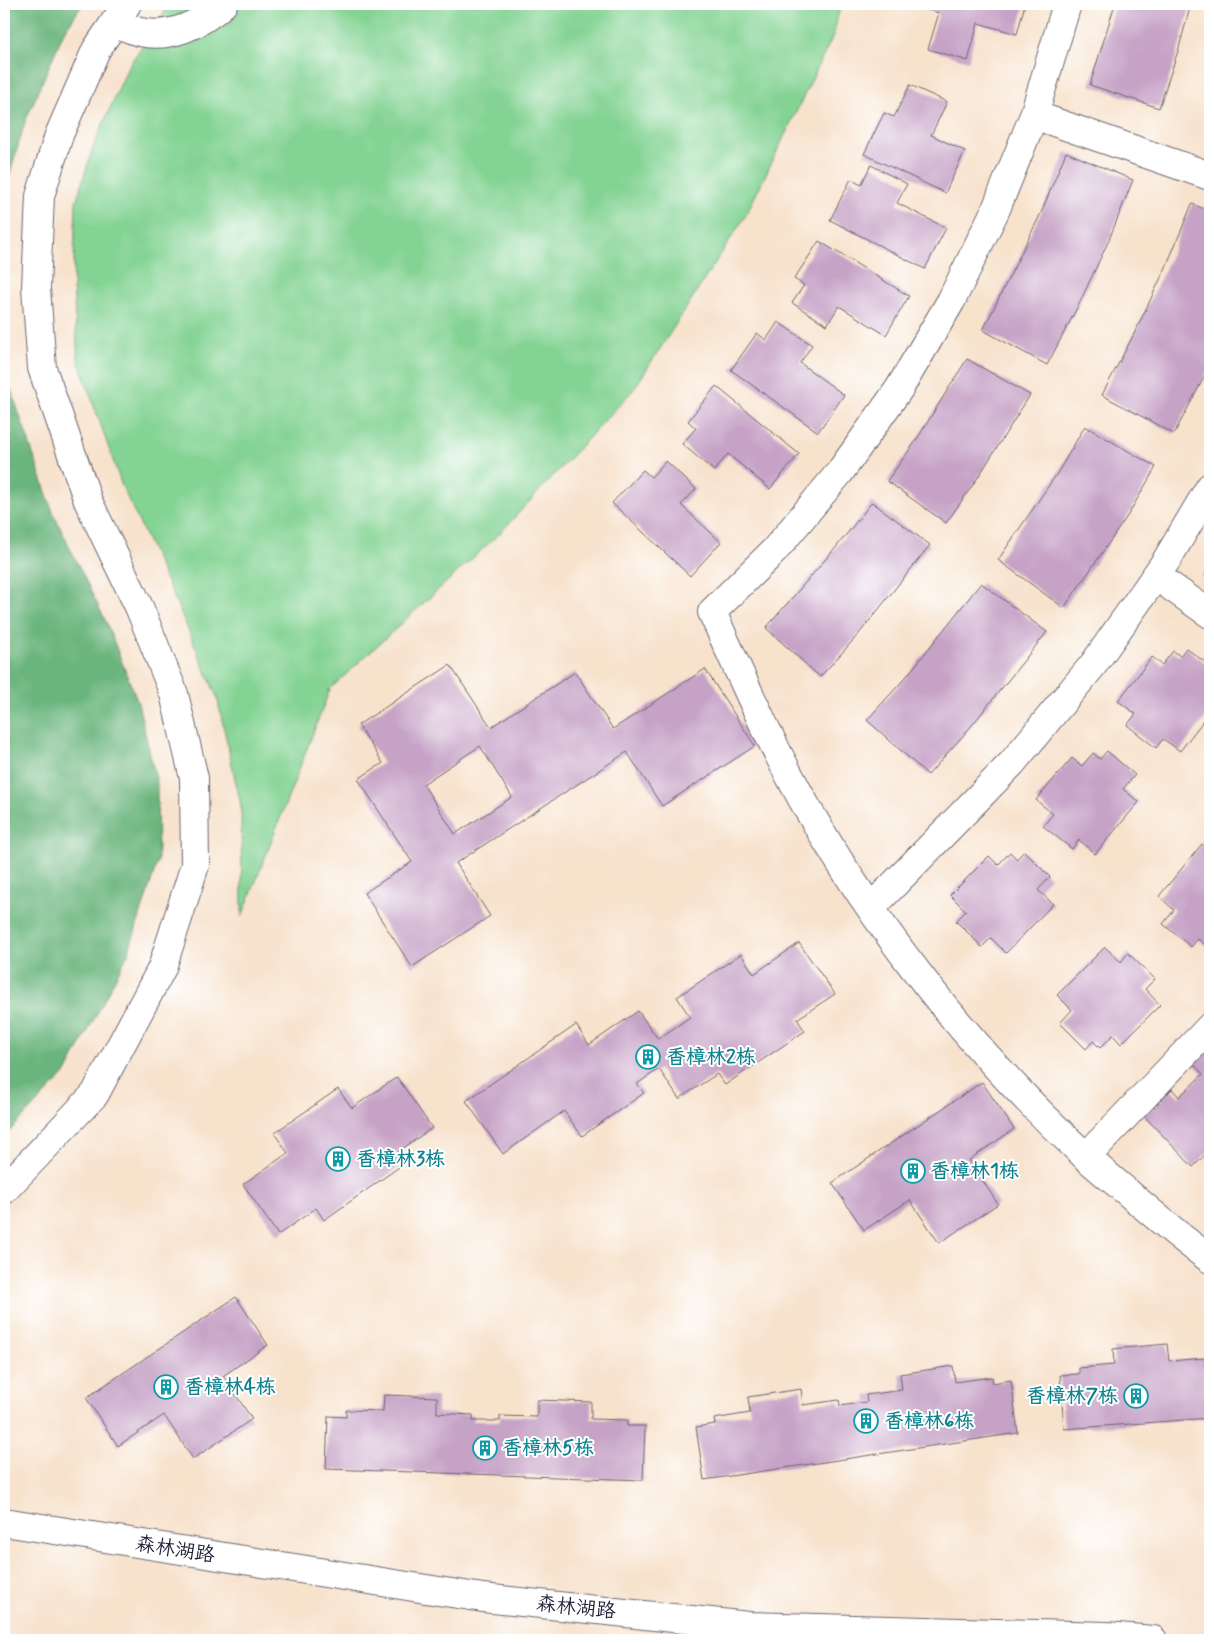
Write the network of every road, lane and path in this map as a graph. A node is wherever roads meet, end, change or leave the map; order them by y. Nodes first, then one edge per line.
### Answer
1 (223, 4) edge
2 (1067, 4) edge
3 (121, 13) edge
4 (1034, 115) junction
5 (1210, 176) edge
6 (1210, 486) edge
7 (1156, 576) junction
8 (1210, 614) edge
9 (871, 908) junction
10 (1210, 1027) edge
11 (1086, 1157) junction
12 (4, 1190) edge
13 (1210, 1259) edge
14 (4, 1522) edge
15 (1153, 1640) edge

1 - 3 street
2 - 4 street
3 - 12 street
4 - 5 street
4 - 9 street
6 - 7 street
7 - 8 street
7 - 9 street
9 - 11 street
10 - 11 street
11 - 13 street
14 - 15 street, 森林湖路

